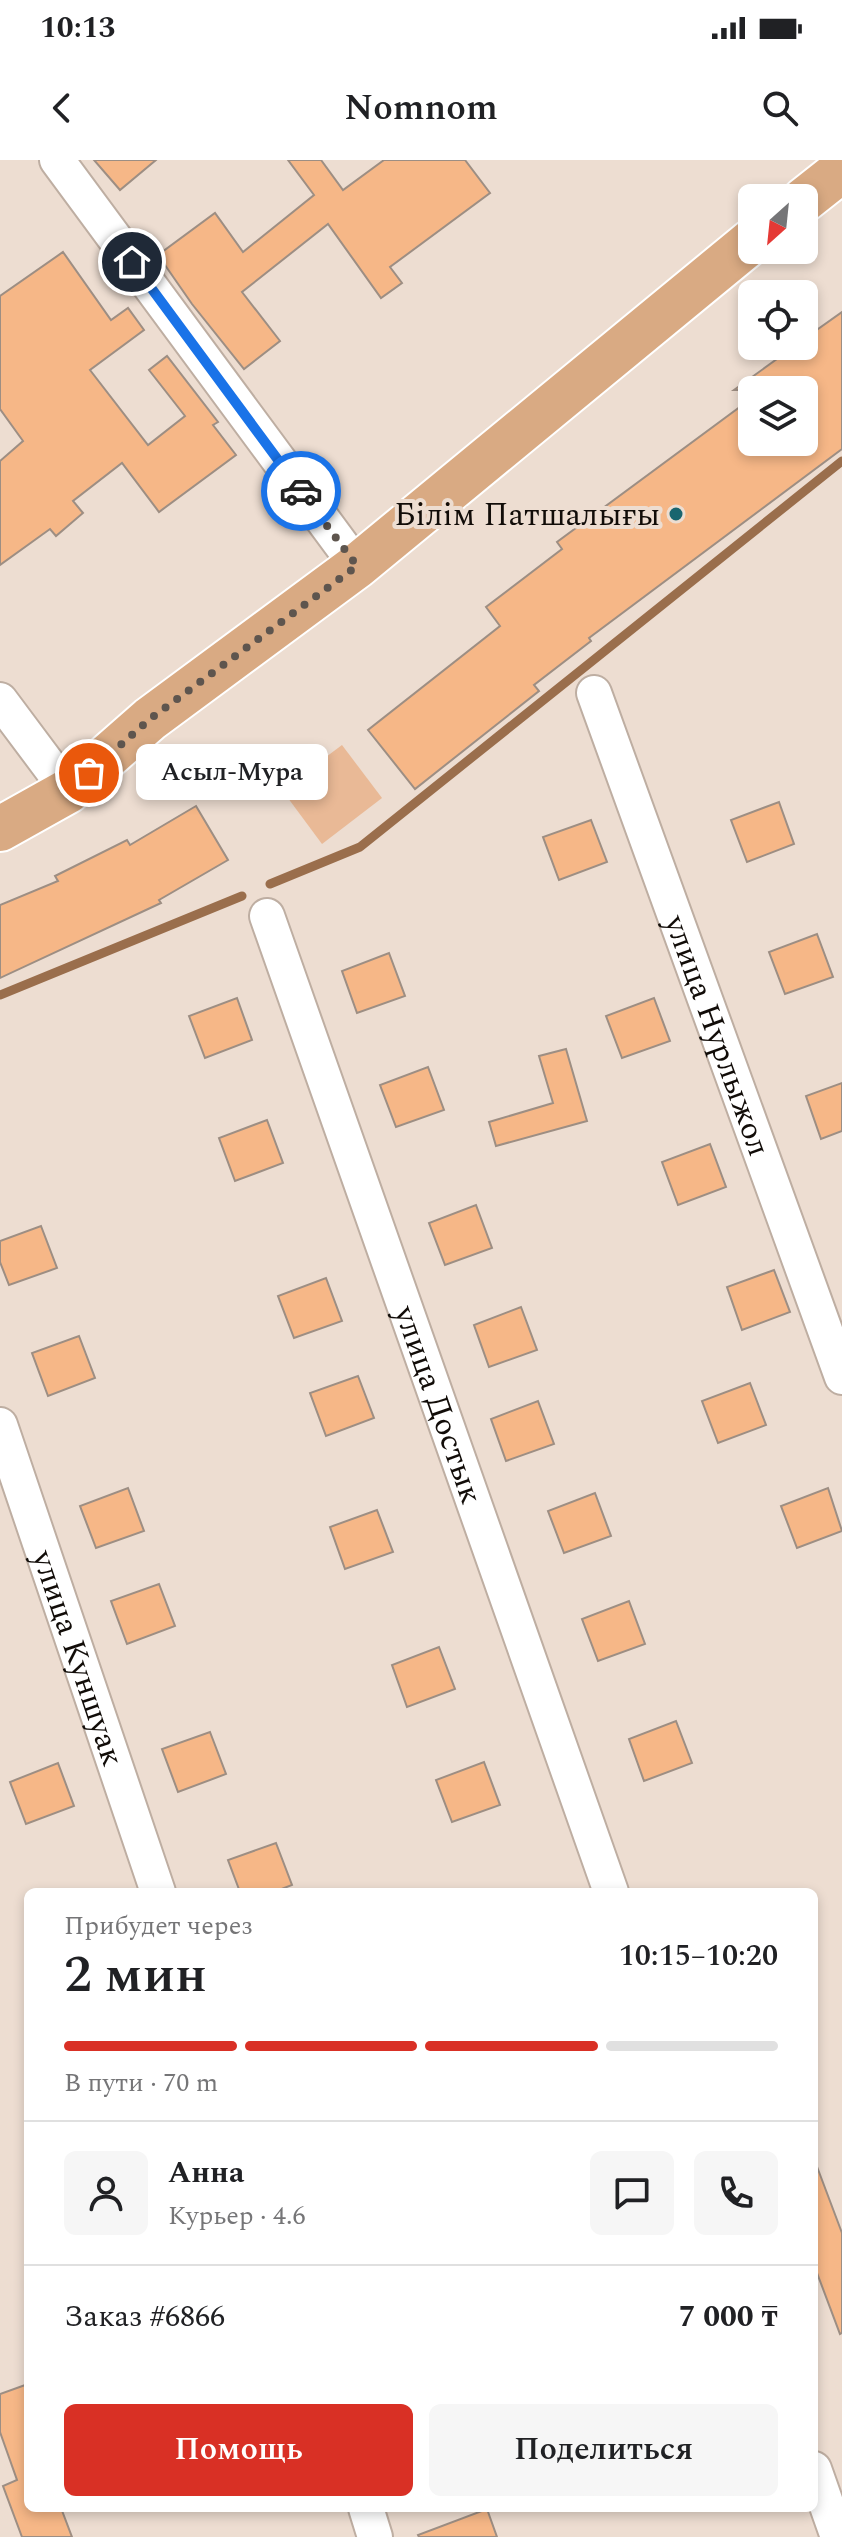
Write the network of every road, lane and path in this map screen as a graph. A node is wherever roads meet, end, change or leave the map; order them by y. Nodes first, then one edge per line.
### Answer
1 (57, 160) edge
2 (842, 170) edge
3 (818, 189) edge
4 (738, 253) edge
5 (357, 566) junction
6 (594, 693) dead end
7 (0, 700) edge
8 (68, 791) junction
9 (0, 829) edge
10 (267, 916) dead end
11 (842, 1377) edge
12 (0, 1425) edge
13 (157, 1888) edge
14 (610, 1888) edge
15 (818, 2480) edge
16 (367, 2512) edge
17 (375, 2537) edge
18 (838, 2537) edge

1 - 5 street
2 - 3 main road
4 - 5 main road
5 - 8 main road
6 - 11 street, улица Нурлыжол
7 - 8 street
8 - 9 main road
10 - 14 street, улица Достык
12 - 13 street, улица Куншуак
15 - 18 street
16 - 17 street

